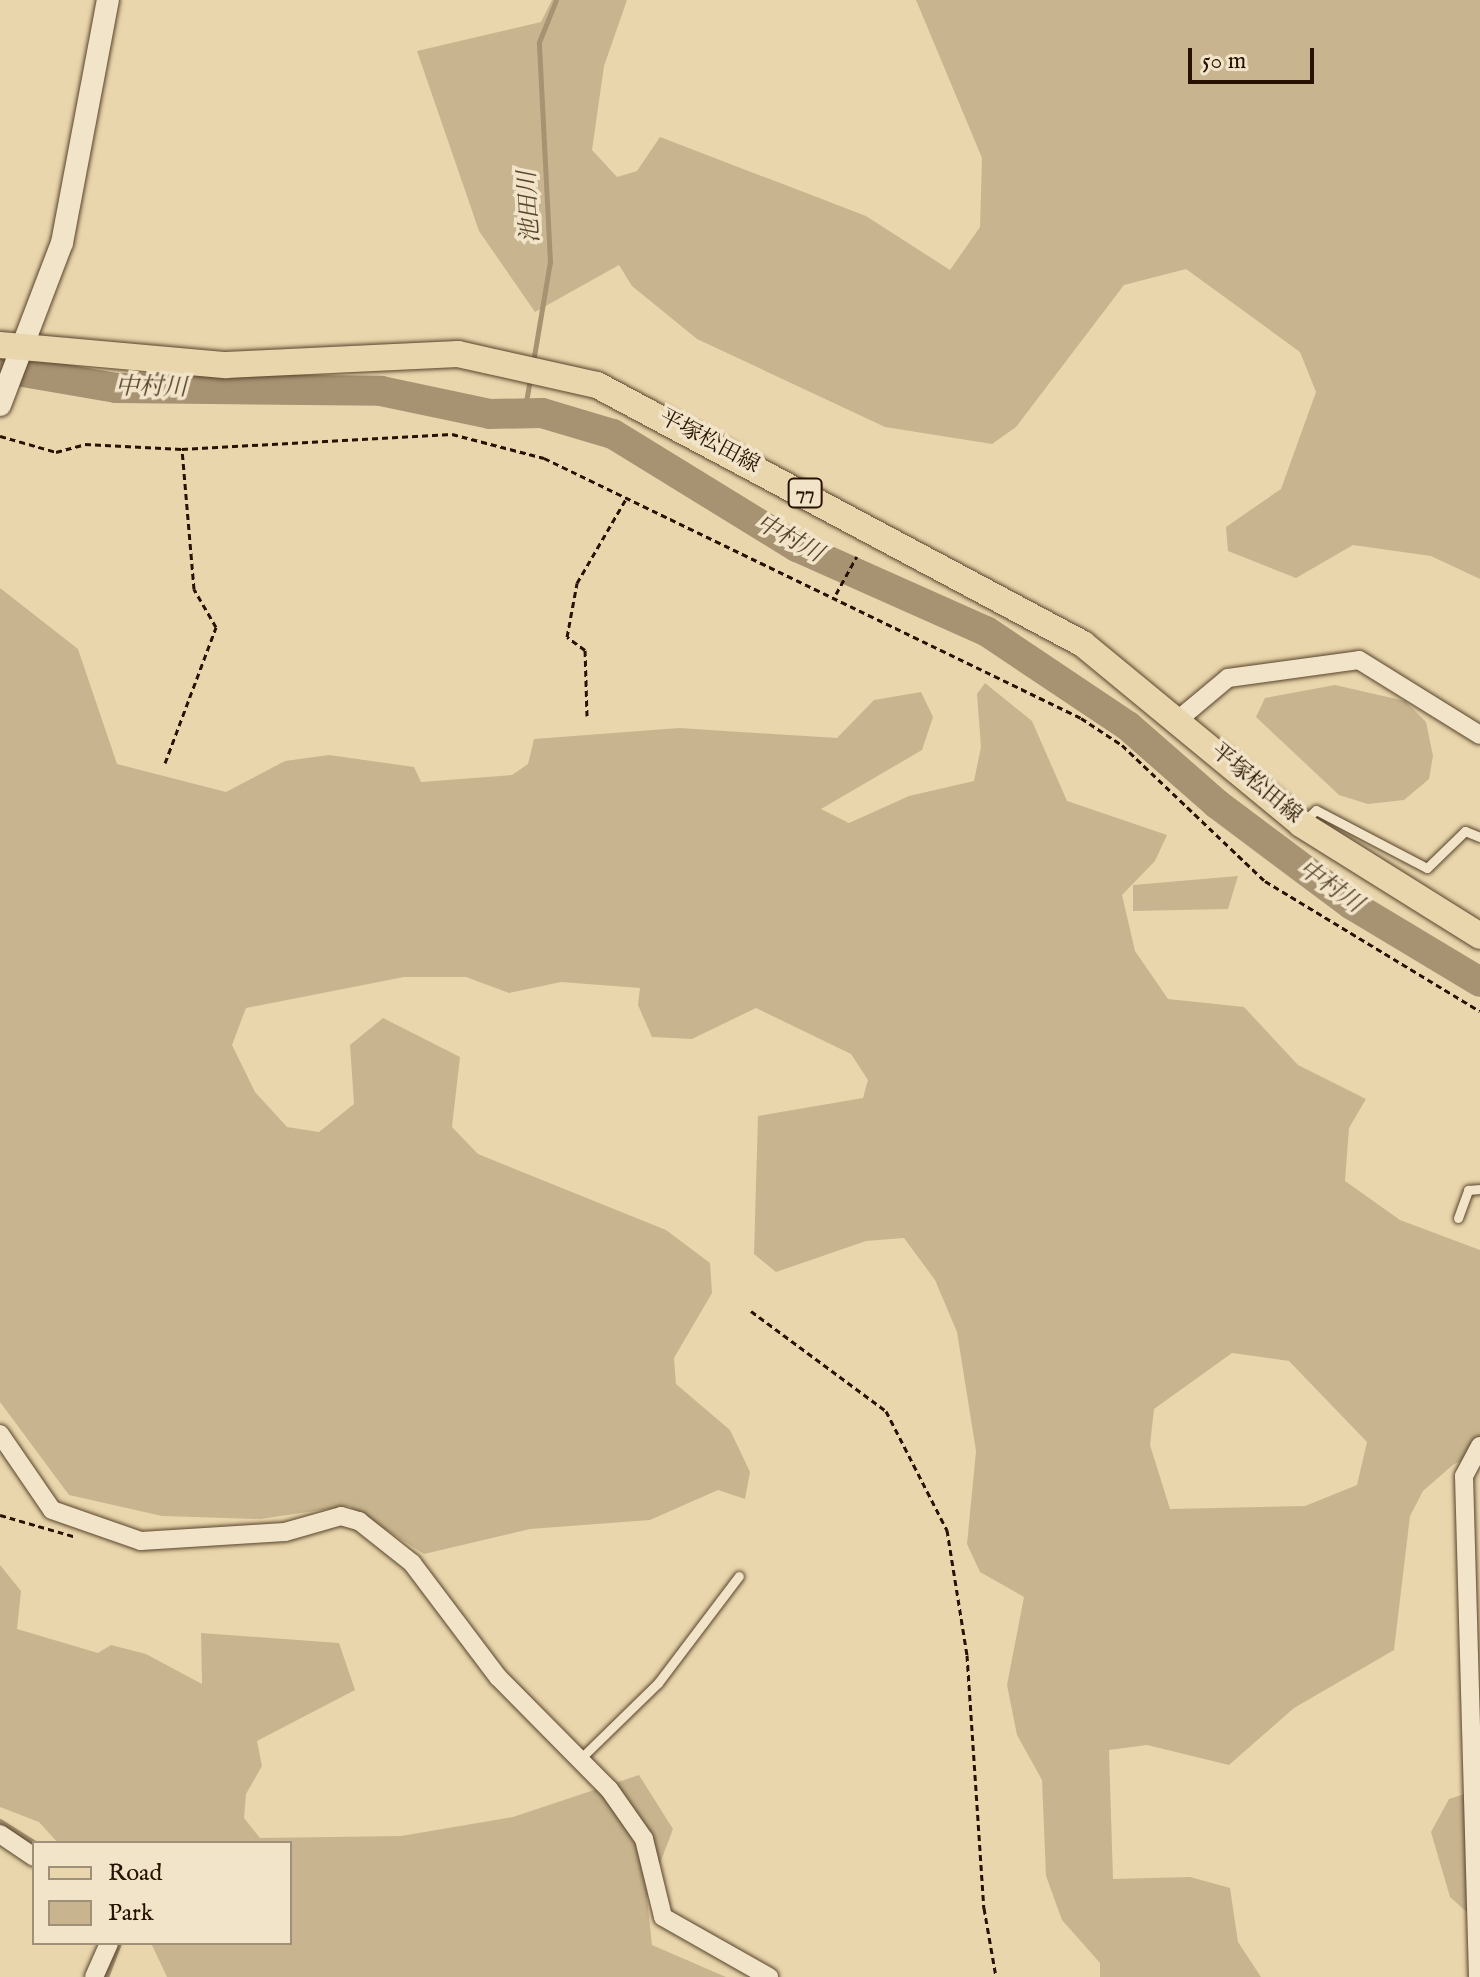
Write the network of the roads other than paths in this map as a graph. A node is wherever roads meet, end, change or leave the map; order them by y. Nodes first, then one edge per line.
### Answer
1 (108, 0) edge
2 (15, 353) edge
3 (0, 405) edge
4 (1179, 719) junction
5 (1480, 735) edge
6 (1301, 824) junction
7 (1480, 837) edge
8 (1480, 936) edge
9 (1480, 1189) edge
10 (1458, 1218) dead end
11 (0, 1434) edge
12 (1480, 1446) edge
13 (739, 1576) dead end
14 (580, 1759) junction
15 (0, 1834) edge
16 (32, 1856) edge
17 (108, 1945) edge
18 (94, 1977) edge
19 (769, 1977) edge
20 (1478, 1977) edge

1 - 2 street
2 - 3 street
2 - 4 main road, 平塚松田線 / 77
4 - 5 street
4 - 6 main road, 平塚松田線 / 77
6 - 7 lane
6 - 8 main road, 平塚松田線 / 77
9 - 10 lane
11 - 14 street
12 - 20 street
13 - 14 lane
14 - 19 street
15 - 16 street
17 - 18 street

